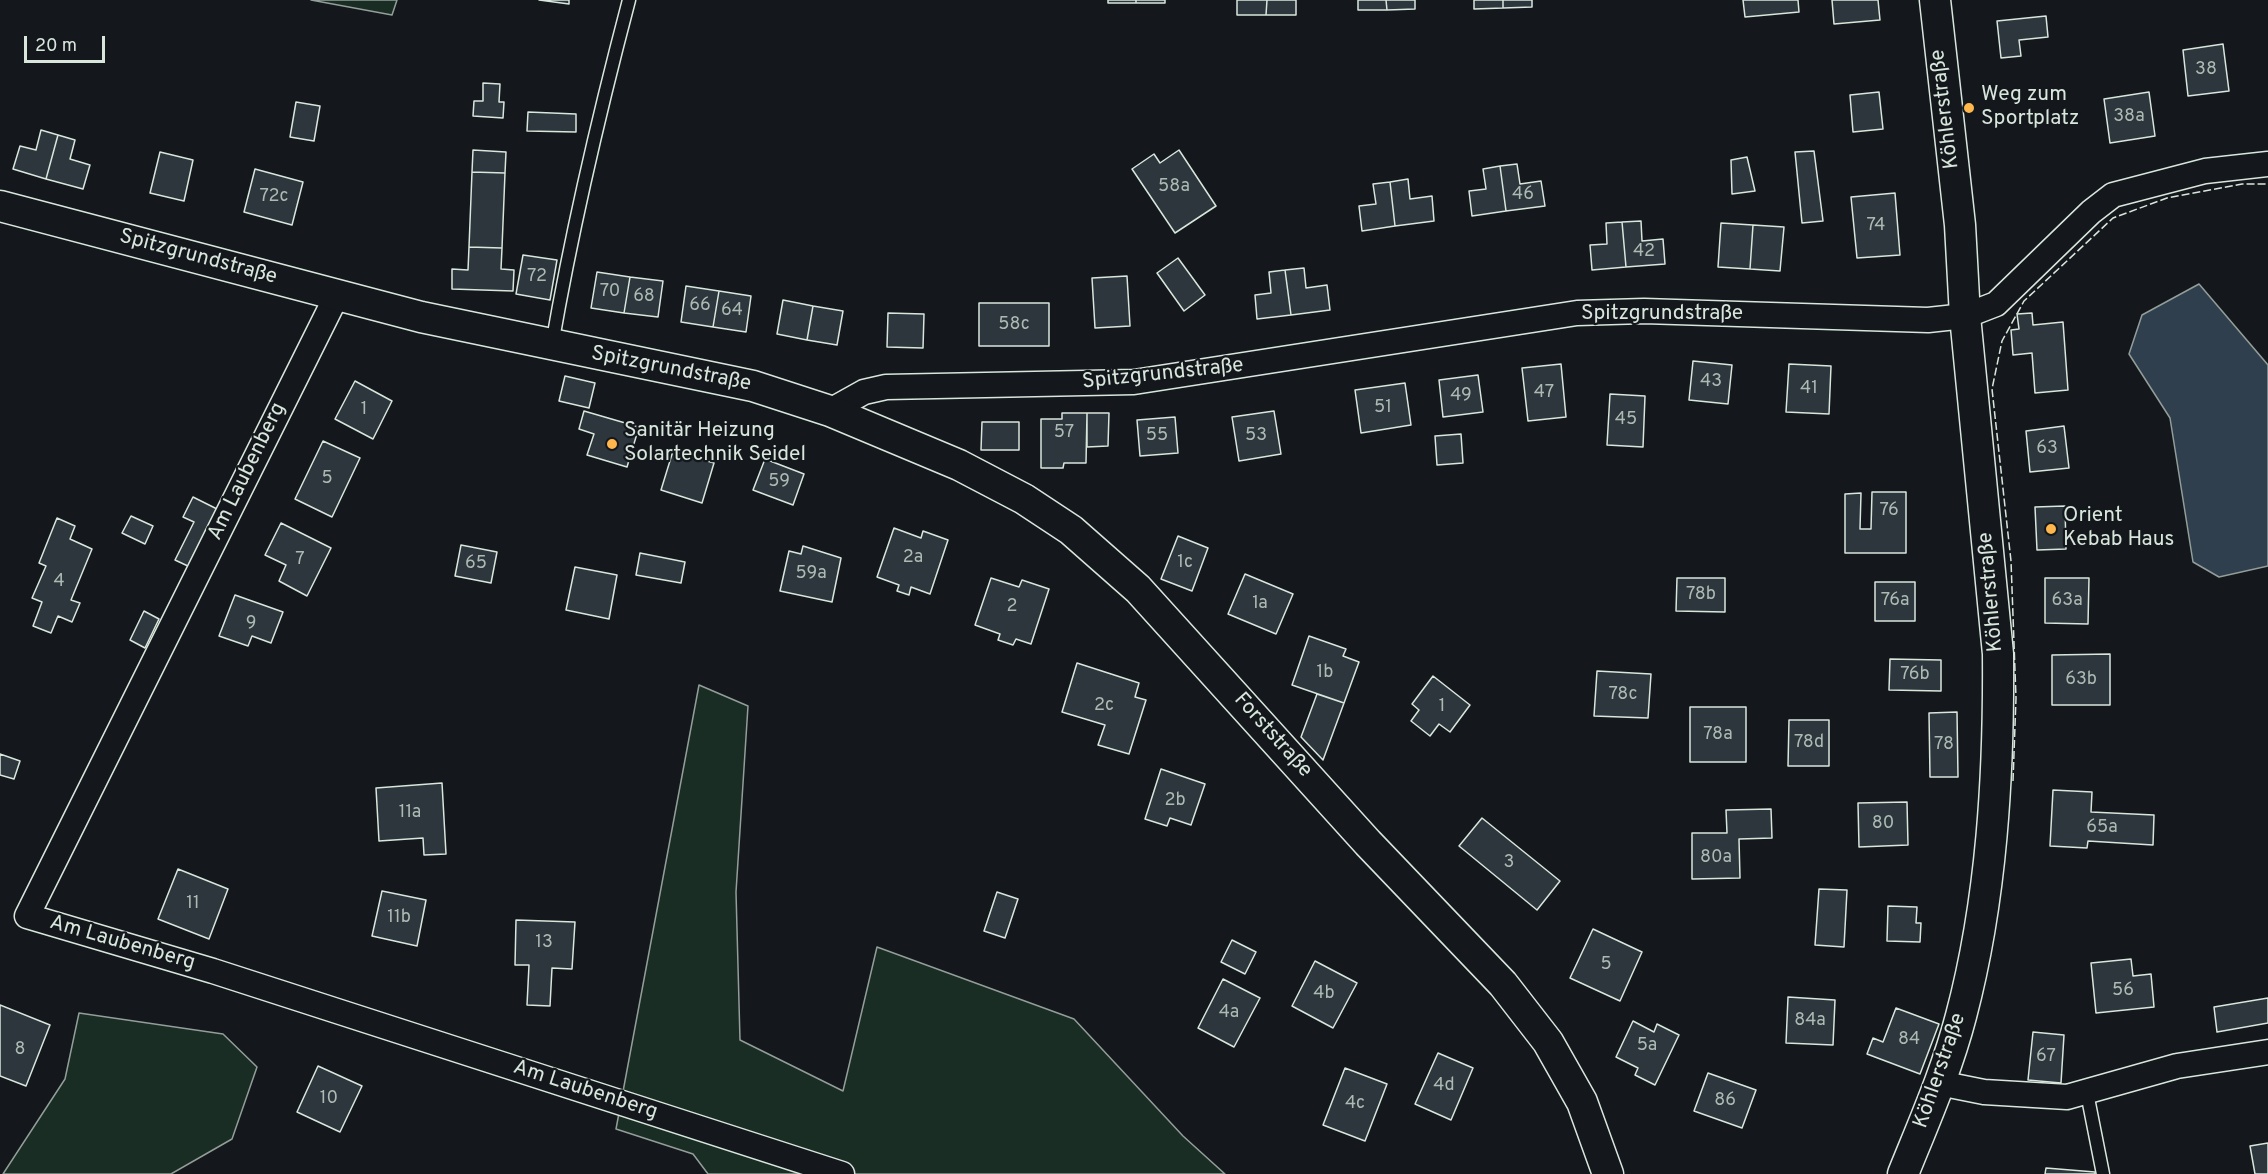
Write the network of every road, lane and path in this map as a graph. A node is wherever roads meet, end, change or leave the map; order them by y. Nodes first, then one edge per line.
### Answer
1 (629, 0) edge
2 (1935, 0) edge
3 (2268, 165) edge
4 (0, 206) edge
5 (337, 295) junction
6 (1965, 316) junction
7 (552, 346) junction
8 (830, 411) junction
9 (2268, 1052) edge
10 (1939, 1083) junction
11 (2087, 1093) junction
12 (842, 1174) edge
13 (1608, 1174) edge
14 (1903, 1174) edge
15 (2103, 1174) edge

1 - 7 lane
2 - 6 street, Köhlerstraße
3 - 6 street, Spitzgrundstraße
4 - 5 street, Spitzgrundstraße
5 - 7 street, Spitzgrundstraße
5 - 12 street, Am Laubenberg
6 - 8 street, Spitzgrundstraße
6 - 10 street, Köhlerstraße
7 - 8 street, Spitzgrundstraße
8 - 13 street, Forststraße
9 - 11 street
10 - 11 street
10 - 14 street, Köhlerstraße
11 - 15 lane

